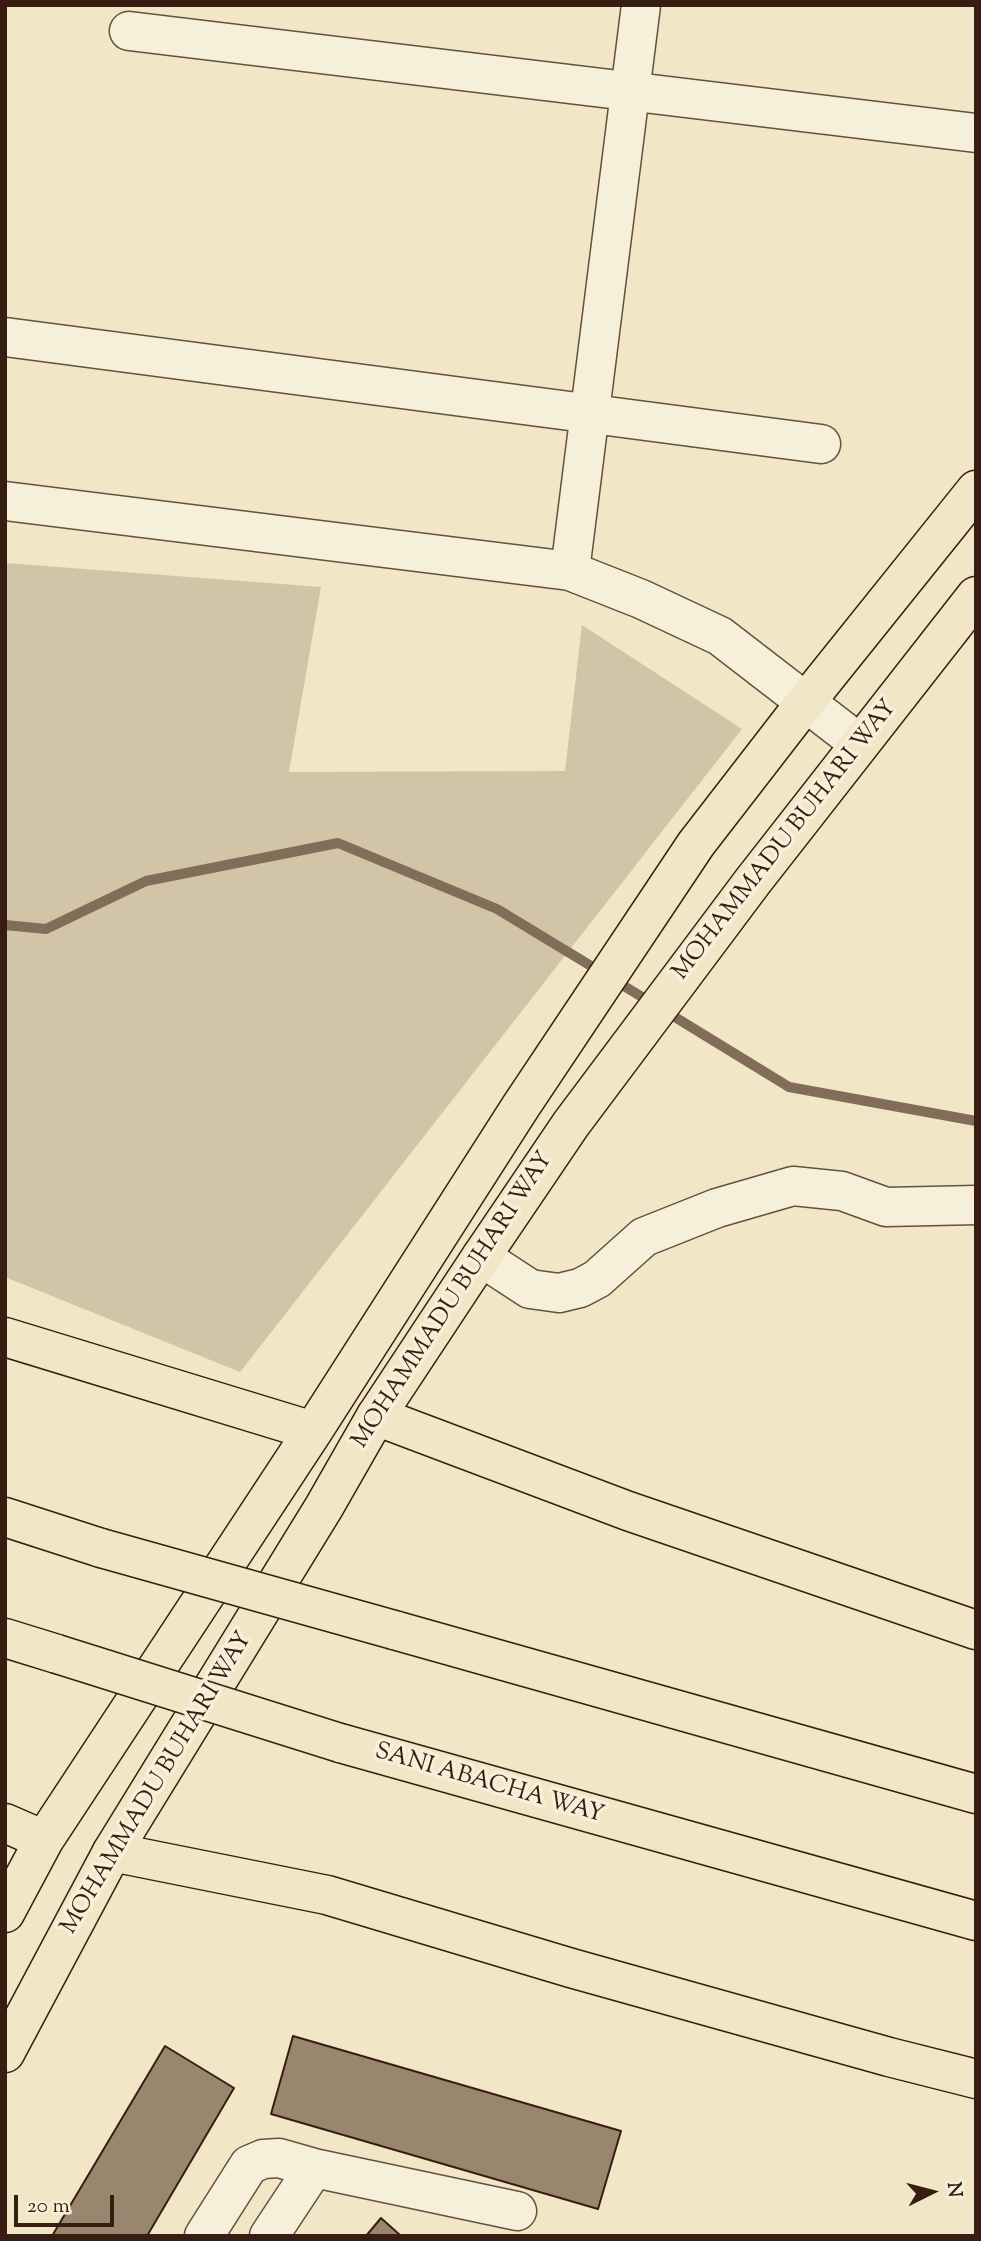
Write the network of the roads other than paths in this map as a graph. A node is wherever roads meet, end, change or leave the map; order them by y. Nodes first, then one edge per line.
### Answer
1 (641, 5) edge
2 (129, 31) dead end
3 (630, 92) junction
4 (976, 133) edge
5 (5, 337) edge
6 (590, 415) junction
7 (821, 444) dead end
8 (976, 490) edge
9 (5, 501) edge
10 (570, 571) junction
11 (976, 596) edge
12 (806, 703) junction
13 (860, 744) junction
14 (976, 1205) edge
15 (481, 1257) junction
16 (5, 1337) edge
17 (376, 1416) junction
18 (313, 1431) junction
19 (5, 1517) edge
20 (976, 1630) edge
21 (5, 1638) edge
22 (976, 1794) edge
23 (5, 1823) edge
24 (44, 1840) junction
25 (112, 1852) junction
26 (5, 1913) edge
27 (976, 1921) edge
28 (5, 2053) edge
29 (976, 2079) edge
30 (314, 2168) junction
31 (517, 2211) dead end
32 (204, 2236) edge
33 (269, 2236) edge

1 - 3 street
2 - 3 street
3 - 4 street
3 - 6 street
5 - 6 street
6 - 7 street
6 - 10 street
8 - 12 main road, MOHAMMADU BUHARI WAY
9 - 10 street
10 - 12 street
11 - 13 main road, MOHAMMADU BUHARI WAY
12 - 13 street
12 - 18 main road, MOHAMMADU BUHARI WAY
13 - 15 main road, MOHAMMADU BUHARI WAY
14 - 15 street
15 - 17 main road, MOHAMMADU BUHARI WAY
16 - 18 main road
17 - 20 main road
17 - 25 main road, MOHAMMADU BUHARI WAY
18 - 24 main road, MOHAMMADU BUHARI WAY
19 - 22 main road, bridge
21 - 27 main road, SANI ABACHA WAY, bridge
23 - 24 main road
24 - 26 main road, MOHAMMADU BUHARI WAY
25 - 28 main road, MOHAMMADU BUHARI WAY
25 - 29 main road
30 - 31 street
30 - 32 street
30 - 33 street

